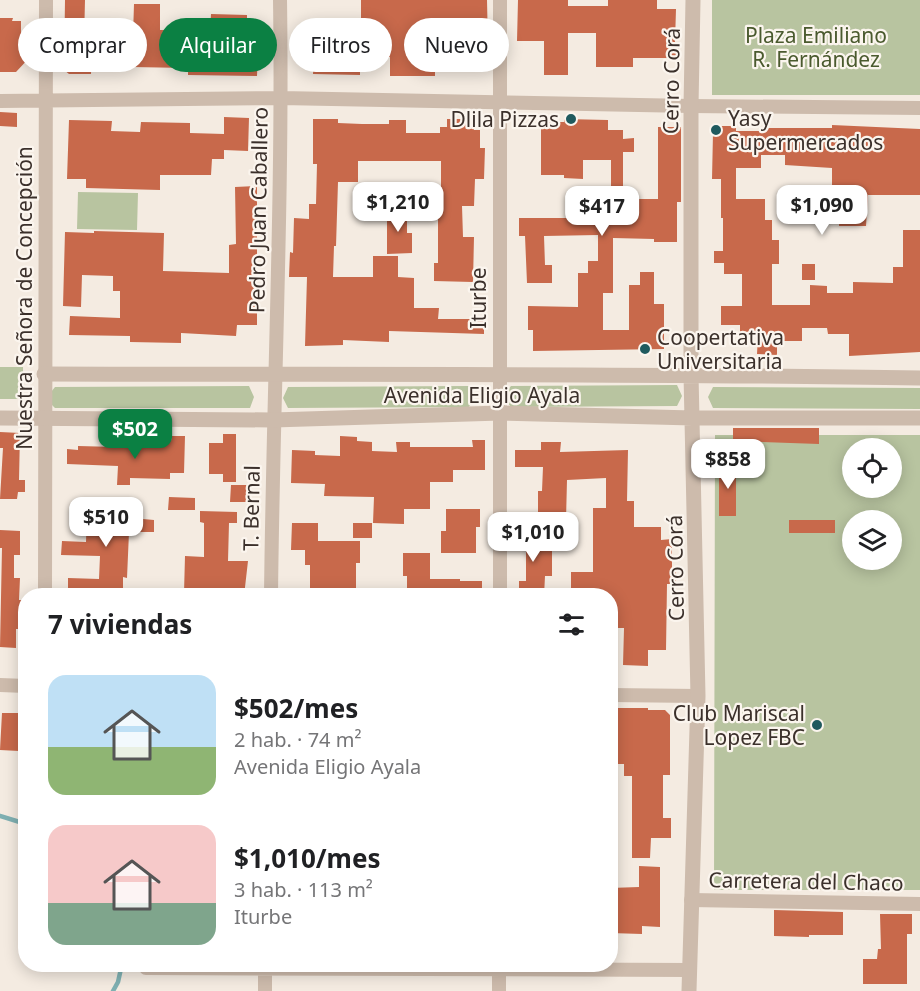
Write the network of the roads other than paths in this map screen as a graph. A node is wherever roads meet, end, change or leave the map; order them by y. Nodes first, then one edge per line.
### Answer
1 (46, 0) edge
2 (280, 0) edge
3 (500, 0) edge
4 (693, 0) edge
5 (282, 98) junction
6 (0, 101) edge
7 (47, 101) junction
8 (500, 102) junction
9 (691, 106) junction
10 (920, 108) edge
11 (44, 374) junction
12 (275, 375) junction
13 (691, 375) junction
14 (498, 376) junction
15 (920, 378) edge
16 (501, 413) junction
17 (0, 418) edge
18 (44, 418) junction
19 (693, 418) junction
20 (920, 418) edge
21 (273, 420) junction
22 (45, 588) edge
23 (271, 588) edge
24 (500, 588) edge
25 (0, 686) edge
26 (18, 686) edge
27 (618, 695) edge
28 (698, 696) junction
29 (691, 900) junction
30 (920, 904) edge
31 (618, 969) edge
32 (689, 970) junction
33 (265, 972) edge
34 (499, 972) edge
35 (265, 991) edge
36 (499, 991) edge
37 (689, 991) edge

1 - 7 street, Nuestra Señora de Concepción
2 - 5 street, Pedro Juan Caballero
3 - 8 street, Iturbe
4 - 9 street, Cerro Corá
5 - 7 street
5 - 8 street
5 - 12 street, Pedro Juan Caballero
6 - 7 street
7 - 11 street, Nuestra Señora de Concepción
8 - 9 street
8 - 14 street, Iturbe
9 - 10 street
9 - 13 street, Cerro Corá
11 - 12 street, Avenida Eligio Ayala
11 - 18 street, Nuestra Señora de Concepción
12 - 14 street, Avenida Eligio Ayala
12 - 21 street, Pedro Juan Caballero
13 - 14 street, Avenida Eligio Ayala
13 - 15 street, Avenida Eligio Ayala
13 - 19 street, Cerro Corá
14 - 16 street, Iturbe
16 - 19 street, Avenida Eligio Ayala
16 - 21 street, Avenida Eligio Ayala
16 - 24 street, Iturbe
17 - 18 street, Avenida Eligio Ayala
18 - 21 street, Avenida Eligio Ayala
18 - 22 street, Nuestra Señora de Concepción
19 - 20 street, Avenida Eligio Ayala
19 - 28 street, Cerro Corá
21 - 23 street, T. Bernal
25 - 26 street
27 - 28 street
28 - 29 street, Cerro Corá
29 - 30 street, Carretera del Chaco
29 - 32 street, Cerro Corá
31 - 32 street
32 - 37 street, Cerro Corá
33 - 35 street
34 - 36 street

